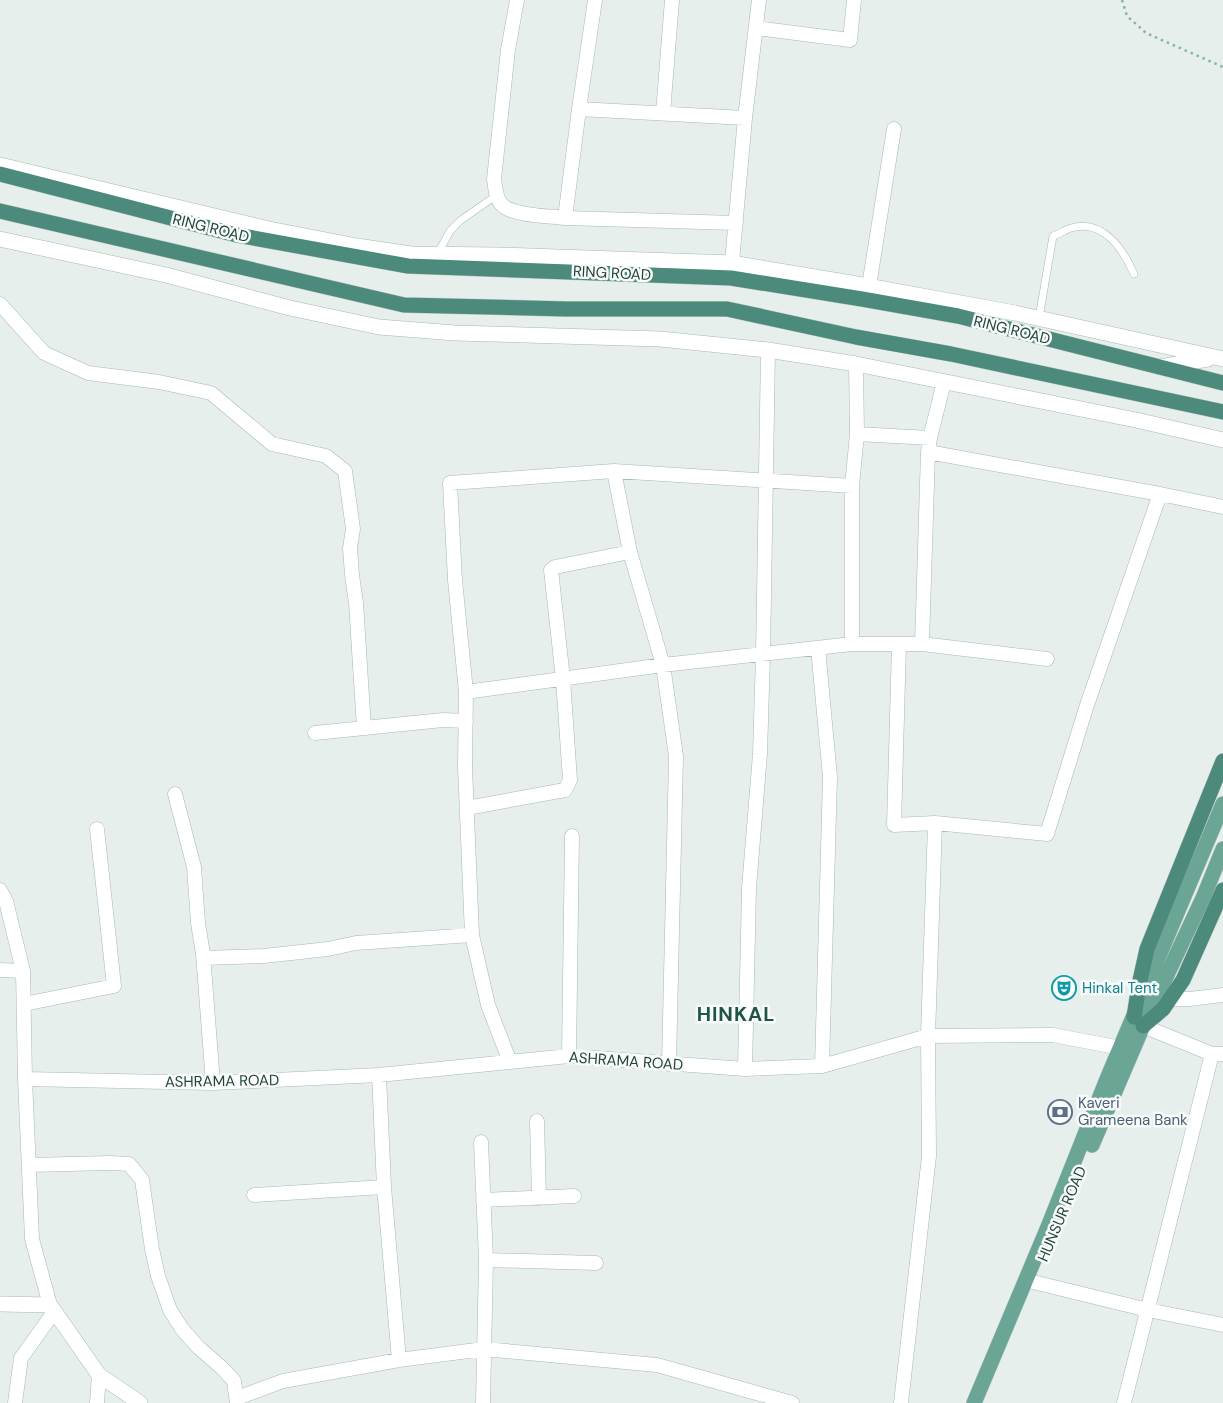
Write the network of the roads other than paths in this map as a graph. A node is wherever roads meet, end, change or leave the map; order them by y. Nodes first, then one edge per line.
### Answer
1 (517, 0) edge
2 (595, 0) edge
3 (672, 0) edge
4 (759, 0) edge
5 (854, 0) edge
6 (756, 28) junction
7 (579, 109) junction
8 (663, 113) junction
9 (745, 118) junction
10 (894, 130) dead end
11 (0, 165) edge
12 (0, 174) edge
13 (497, 195) junction
14 (0, 211) edge
15 (565, 218) junction
16 (736, 223) junction
17 (0, 239) edge
18 (436, 255) junction
19 (732, 271) junction
20 (1134, 274) dead end
21 (869, 286) junction
22 (0, 304) edge
23 (1039, 319) junction
24 (768, 350) junction
25 (1220, 358) edge
26 (856, 364) junction
27 (1160, 367) junction
28 (944, 382) junction
29 (1223, 383) edge
30 (1223, 412) edge
31 (857, 434) junction
32 (1223, 440) edge
33 (929, 446) junction
34 (614, 471) junction
35 (766, 481) junction
36 (852, 486) junction
37 (1160, 494) junction
38 (1223, 508) edge
39 (630, 552) junction
40 (852, 644) junction
41 (899, 644) junction
42 (922, 644) junction
43 (818, 648) junction
44 (763, 655) junction
45 (1047, 659) dead end
46 (663, 665) junction
47 (563, 679) junction
48 (466, 692) junction
49 (466, 721) junction
50 (364, 728) junction
51 (315, 733) dead end
52 (1223, 761) edge
53 (175, 794) dead end
54 (1223, 804) edge
55 (467, 808) junction
56 (935, 823) junction
57 (97, 829) dead end
58 (572, 836) dead end
59 (1223, 849) edge
60 (1223, 890) edge
61 (2, 896) edge
62 (472, 935) junction
63 (1167, 957) junction
64 (204, 958) junction
65 (0, 970) edge
66 (23, 971) junction
67 (1223, 995) edge
68 (24, 1004) junction
69 (1167, 1004) junction
70 (1138, 1021) junction
71 (928, 1036) junction
72 (1126, 1051) junction
73 (1218, 1054) edge
74 (568, 1056) junction
75 (510, 1062) junction
76 (669, 1064) junction
77 (822, 1066) junction
78 (745, 1069) junction
79 (379, 1075) junction
80 (25, 1079) junction
81 (213, 1083) junction
82 (537, 1121) dead end
83 (481, 1142) dead end
84 (29, 1166) junction
85 (384, 1187) junction
86 (254, 1196) dead end
87 (574, 1196) dead end
88 (539, 1198) junction
89 (483, 1200) junction
90 (486, 1260) junction
91 (596, 1263) dead end
92 (1033, 1282) junction
93 (0, 1304) edge
94 (52, 1309) junction
95 (1148, 1310) junction
96 (1223, 1325) edge
97 (484, 1349) junction
98 (399, 1360) junction
99 (99, 1375) junction
100 (237, 1400) edge
101 (15, 1403) edge
102 (97, 1403) edge
103 (140, 1403) edge
104 (483, 1403) edge
105 (792, 1403) edge
106 (901, 1403) edge
107 (974, 1403) edge
108 (984, 1403) edge
109 (1124, 1403) edge

1 - 13 street
2 - 7 street
3 - 8 street
4 - 6 street
5 - 6 street
6 - 9 street
7 - 8 street
7 - 15 street
8 - 9 street
9 - 16 street
10 - 21 street
11 - 18 street
12 - 19 highway, RING ROAD
13 - 15 street
13 - 18 lane
14 - 30 highway, RING ROAD
15 - 16 street
16 - 19 street
17 - 24 street
18 - 19 street
19 - 21 street
19 - 27 highway, RING ROAD
20 - 23 lane
21 - 23 street
22 - 50 street
23 - 25 street
24 - 26 street
24 - 35 street
25 - 27 street
26 - 28 street
26 - 31 street
27 - 29 highway, RING ROAD
28 - 32 street
28 - 33 street
31 - 33 street
31 - 36 street
33 - 37 street
33 - 42 street
34 - 35 street
34 - 39 street
34 - 48 street
35 - 36 street
35 - 44 street
36 - 40 street
37 - 38 street
37 - 56 street
39 - 46 street
39 - 47 street
40 - 41 street
40 - 43 street
41 - 42 street
41 - 56 street
42 - 45 street
43 - 44 street
43 - 77 street
44 - 46 street
44 - 78 street
46 - 47 street
46 - 76 street
47 - 48 street
47 - 55 street
48 - 49 street
49 - 50 street
49 - 55 street
50 - 51 street
52 - 70 highway
53 - 64 street
54 - 63 main road
55 - 62 street
56 - 71 street
57 - 68 street
58 - 74 street
59 - 63 main road
60 - 69 highway
61 - 66 street
62 - 64 street
62 - 75 street
63 - 70 main road
64 - 81 street
65 - 66 street
66 - 68 street
67 - 69 street
68 - 80 street
69 - 70 highway
70 - 72 main road
70 - 73 street
71 - 72 street, ASHRAMA ROAD
71 - 77 street, ASHRAMA ROAD
71 - 106 street
72 - 92 main road, HUNSUR ROAD
72 - 107 main road
73 - 95 street
74 - 75 street, ASHRAMA ROAD
74 - 76 street, ASHRAMA ROAD
75 - 79 street, ASHRAMA ROAD
76 - 78 street, ASHRAMA ROAD
77 - 78 street, ASHRAMA ROAD
79 - 81 street, ASHRAMA ROAD
79 - 85 street
80 - 81 street, ASHRAMA ROAD
80 - 84 street
82 - 88 street
83 - 89 street
84 - 94 street
84 - 100 street
85 - 86 street
85 - 98 street
87 - 88 street
88 - 89 street
89 - 90 street
90 - 91 street
90 - 97 street
92 - 95 street
92 - 108 main road, HUNSUR ROAD
93 - 94 street
94 - 99 street
94 - 101 street
95 - 96 street
95 - 109 street
97 - 98 street
97 - 104 street
97 - 105 street
98 - 100 street
99 - 102 street
99 - 103 street

